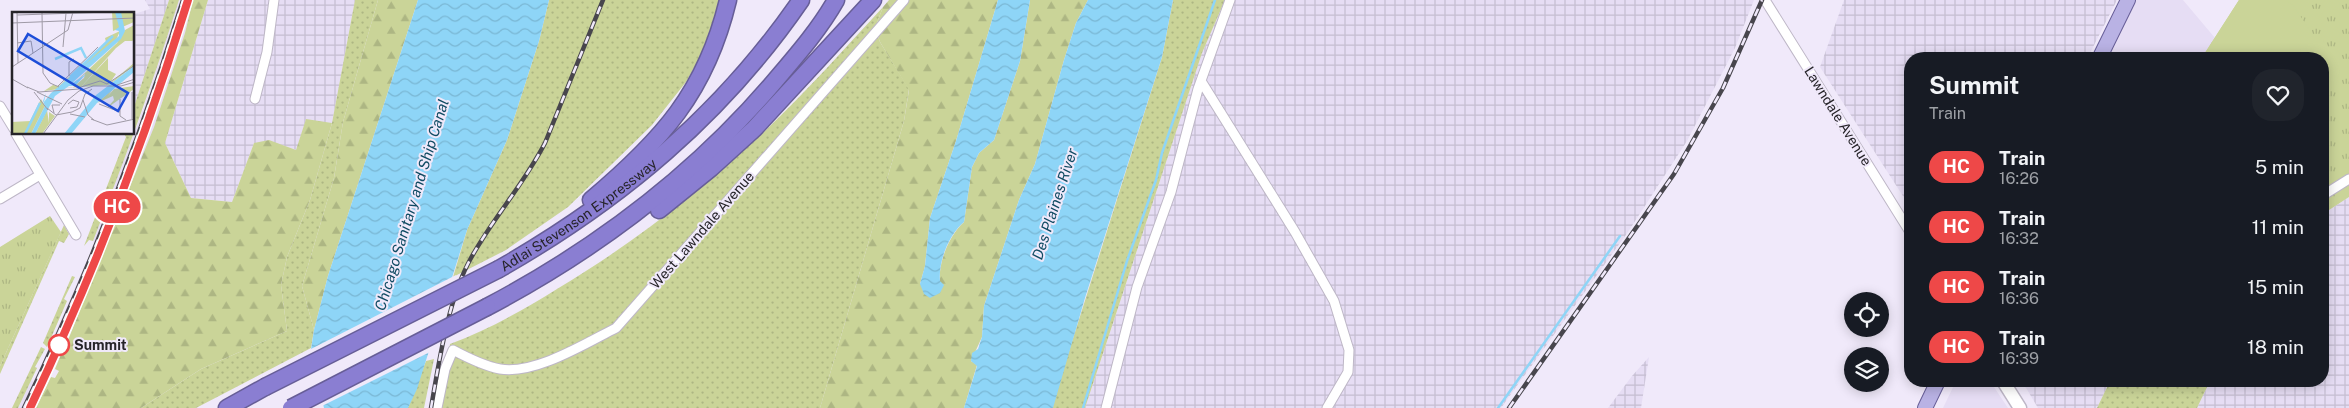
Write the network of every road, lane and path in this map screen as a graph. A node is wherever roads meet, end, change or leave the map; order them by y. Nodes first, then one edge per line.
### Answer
1 (274, 0) edge
2 (728, 0) edge
3 (801, 0) edge
4 (836, 0) edge
5 (871, 0) edge
6 (904, 0) edge
7 (1230, 0) edge
8 (1765, 0) edge
9 (2128, 0) edge
10 (2102, 52) edge
11 (1201, 81) junction
12 (255, 98) dead end
13 (0, 106) edge
14 (12, 126) edge
15 (17, 135) edge
16 (40, 175) junction
17 (2349, 179) edge
18 (2329, 192) edge
19 (0, 199) edge
20 (1904, 222) edge
21 (76, 235) dead end
22 (533, 250) junction
23 (517, 292) junction
24 (1935, 387) edge
25 (2007, 387) edge
26 (228, 408) edge
27 (291, 408) edge
28 (437, 408) edge
29 (1106, 408) edge
30 (1327, 408) edge
31 (1925, 408) edge
32 (2020, 408) edge

1 - 12 street
2 - 22 highway
3 - 22 highway, Adlai Stevenson Expressway
4 - 23 highway, Adlai Stevenson Expressway
5 - 23 highway
6 - 28 street, West Lawndale Avenue
7 - 11 street
8 - 20 street, Lawndale Avenue
9 - 10 main road
11 - 29 street
11 - 30 street
13 - 14 street
15 - 16 street
16 - 19 street
16 - 21 street
17 - 18 street
22 - 26 highway, Adlai Stevenson Expressway, bridge
23 - 27 highway, Adlai Stevenson Expressway, bridge
24 - 31 main road
25 - 32 street

